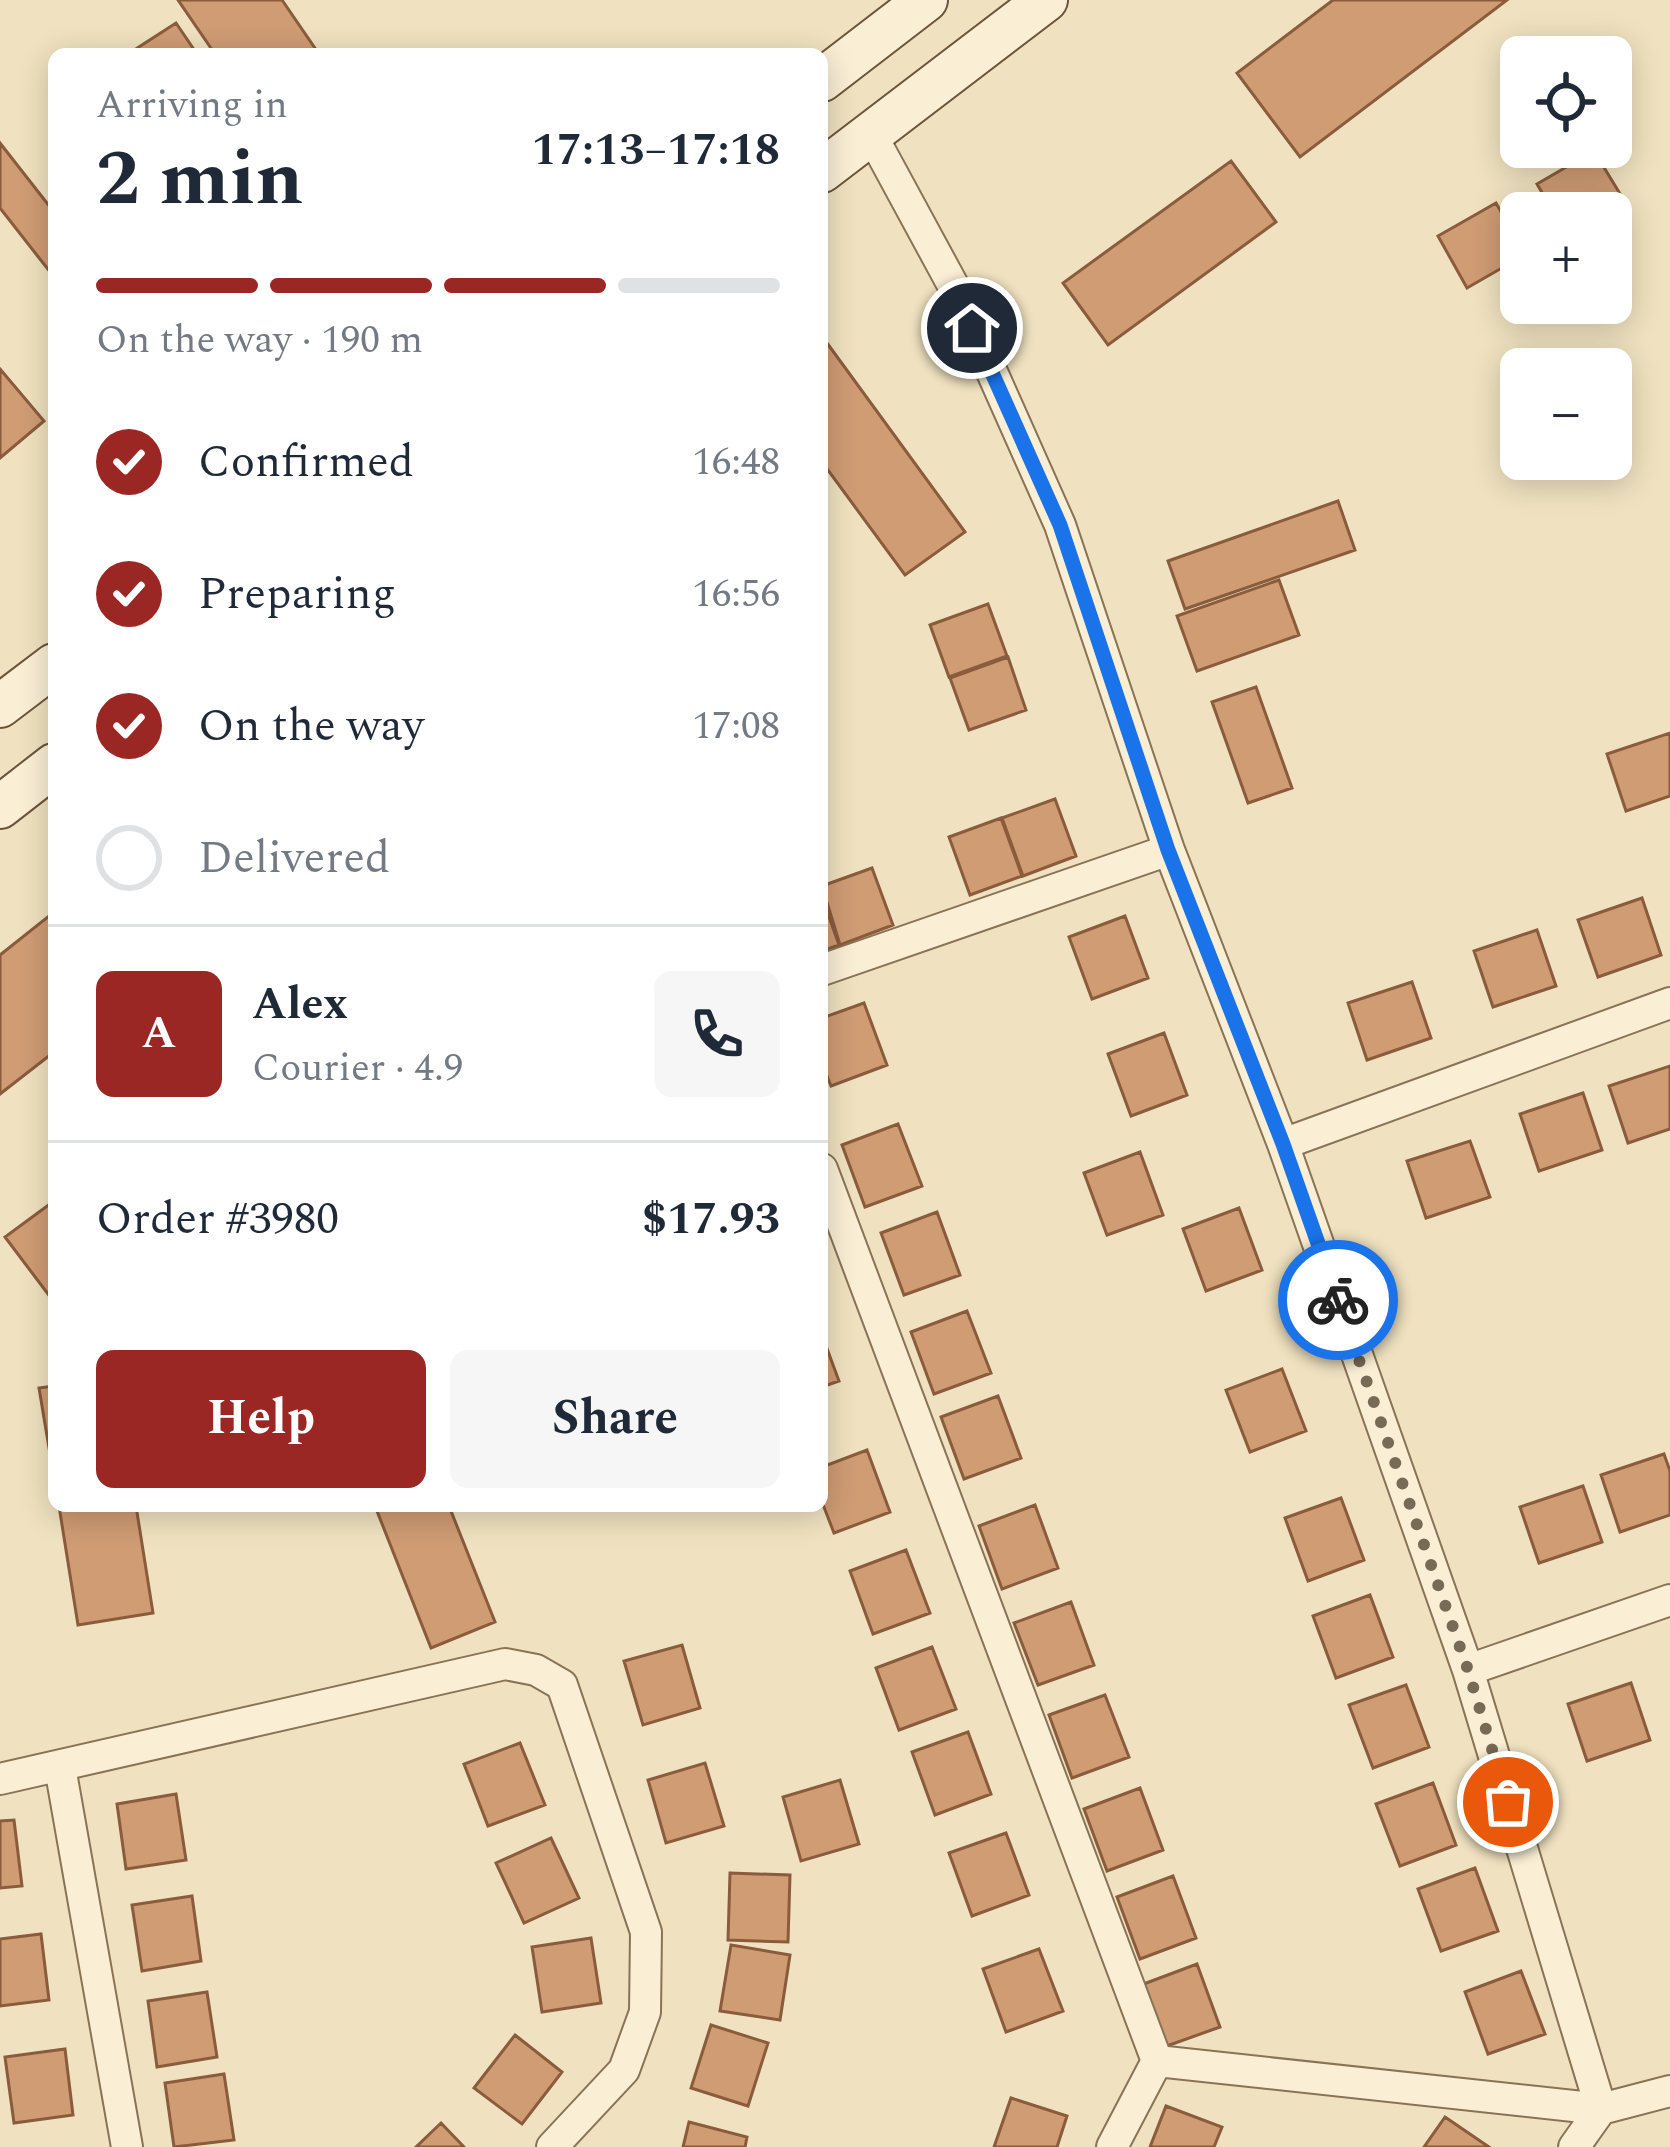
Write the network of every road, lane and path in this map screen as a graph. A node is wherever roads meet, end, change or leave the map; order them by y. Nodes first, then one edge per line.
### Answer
1 (926, 0) edge
2 (1046, 0) edge
3 (828, 75) edge
4 (871, 134) junction
5 (828, 166) edge
6 (48, 670) edge
7 (0, 706) edge
8 (48, 770) edge
9 (0, 807) edge
10 (1168, 850) junction
11 (828, 968) edge
12 (1670, 1003) edge
13 (1283, 1144) junction
14 (828, 1185) edge
15 (1670, 1600) edge
16 (1468, 1670) junction
17 (60, 1767) junction
18 (0, 1779) edge
19 (1157, 2061) junction
20 (1670, 2091) edge
21 (1601, 2109) junction
22 (128, 2147) edge
23 (552, 2147) edge
24 (1112, 2147) edge
25 (1574, 2147) edge

1 - 3 main road
2 - 4 main road
4 - 5 main road
4 - 10 street
6 - 7 main road
8 - 9 main road
10 - 11 street
10 - 13 street
12 - 13 street
13 - 16 street
14 - 19 street
15 - 16 street
16 - 21 street
17 - 18 street
17 - 22 street
17 - 23 street
19 - 21 street
19 - 24 street
20 - 21 street
21 - 25 street

